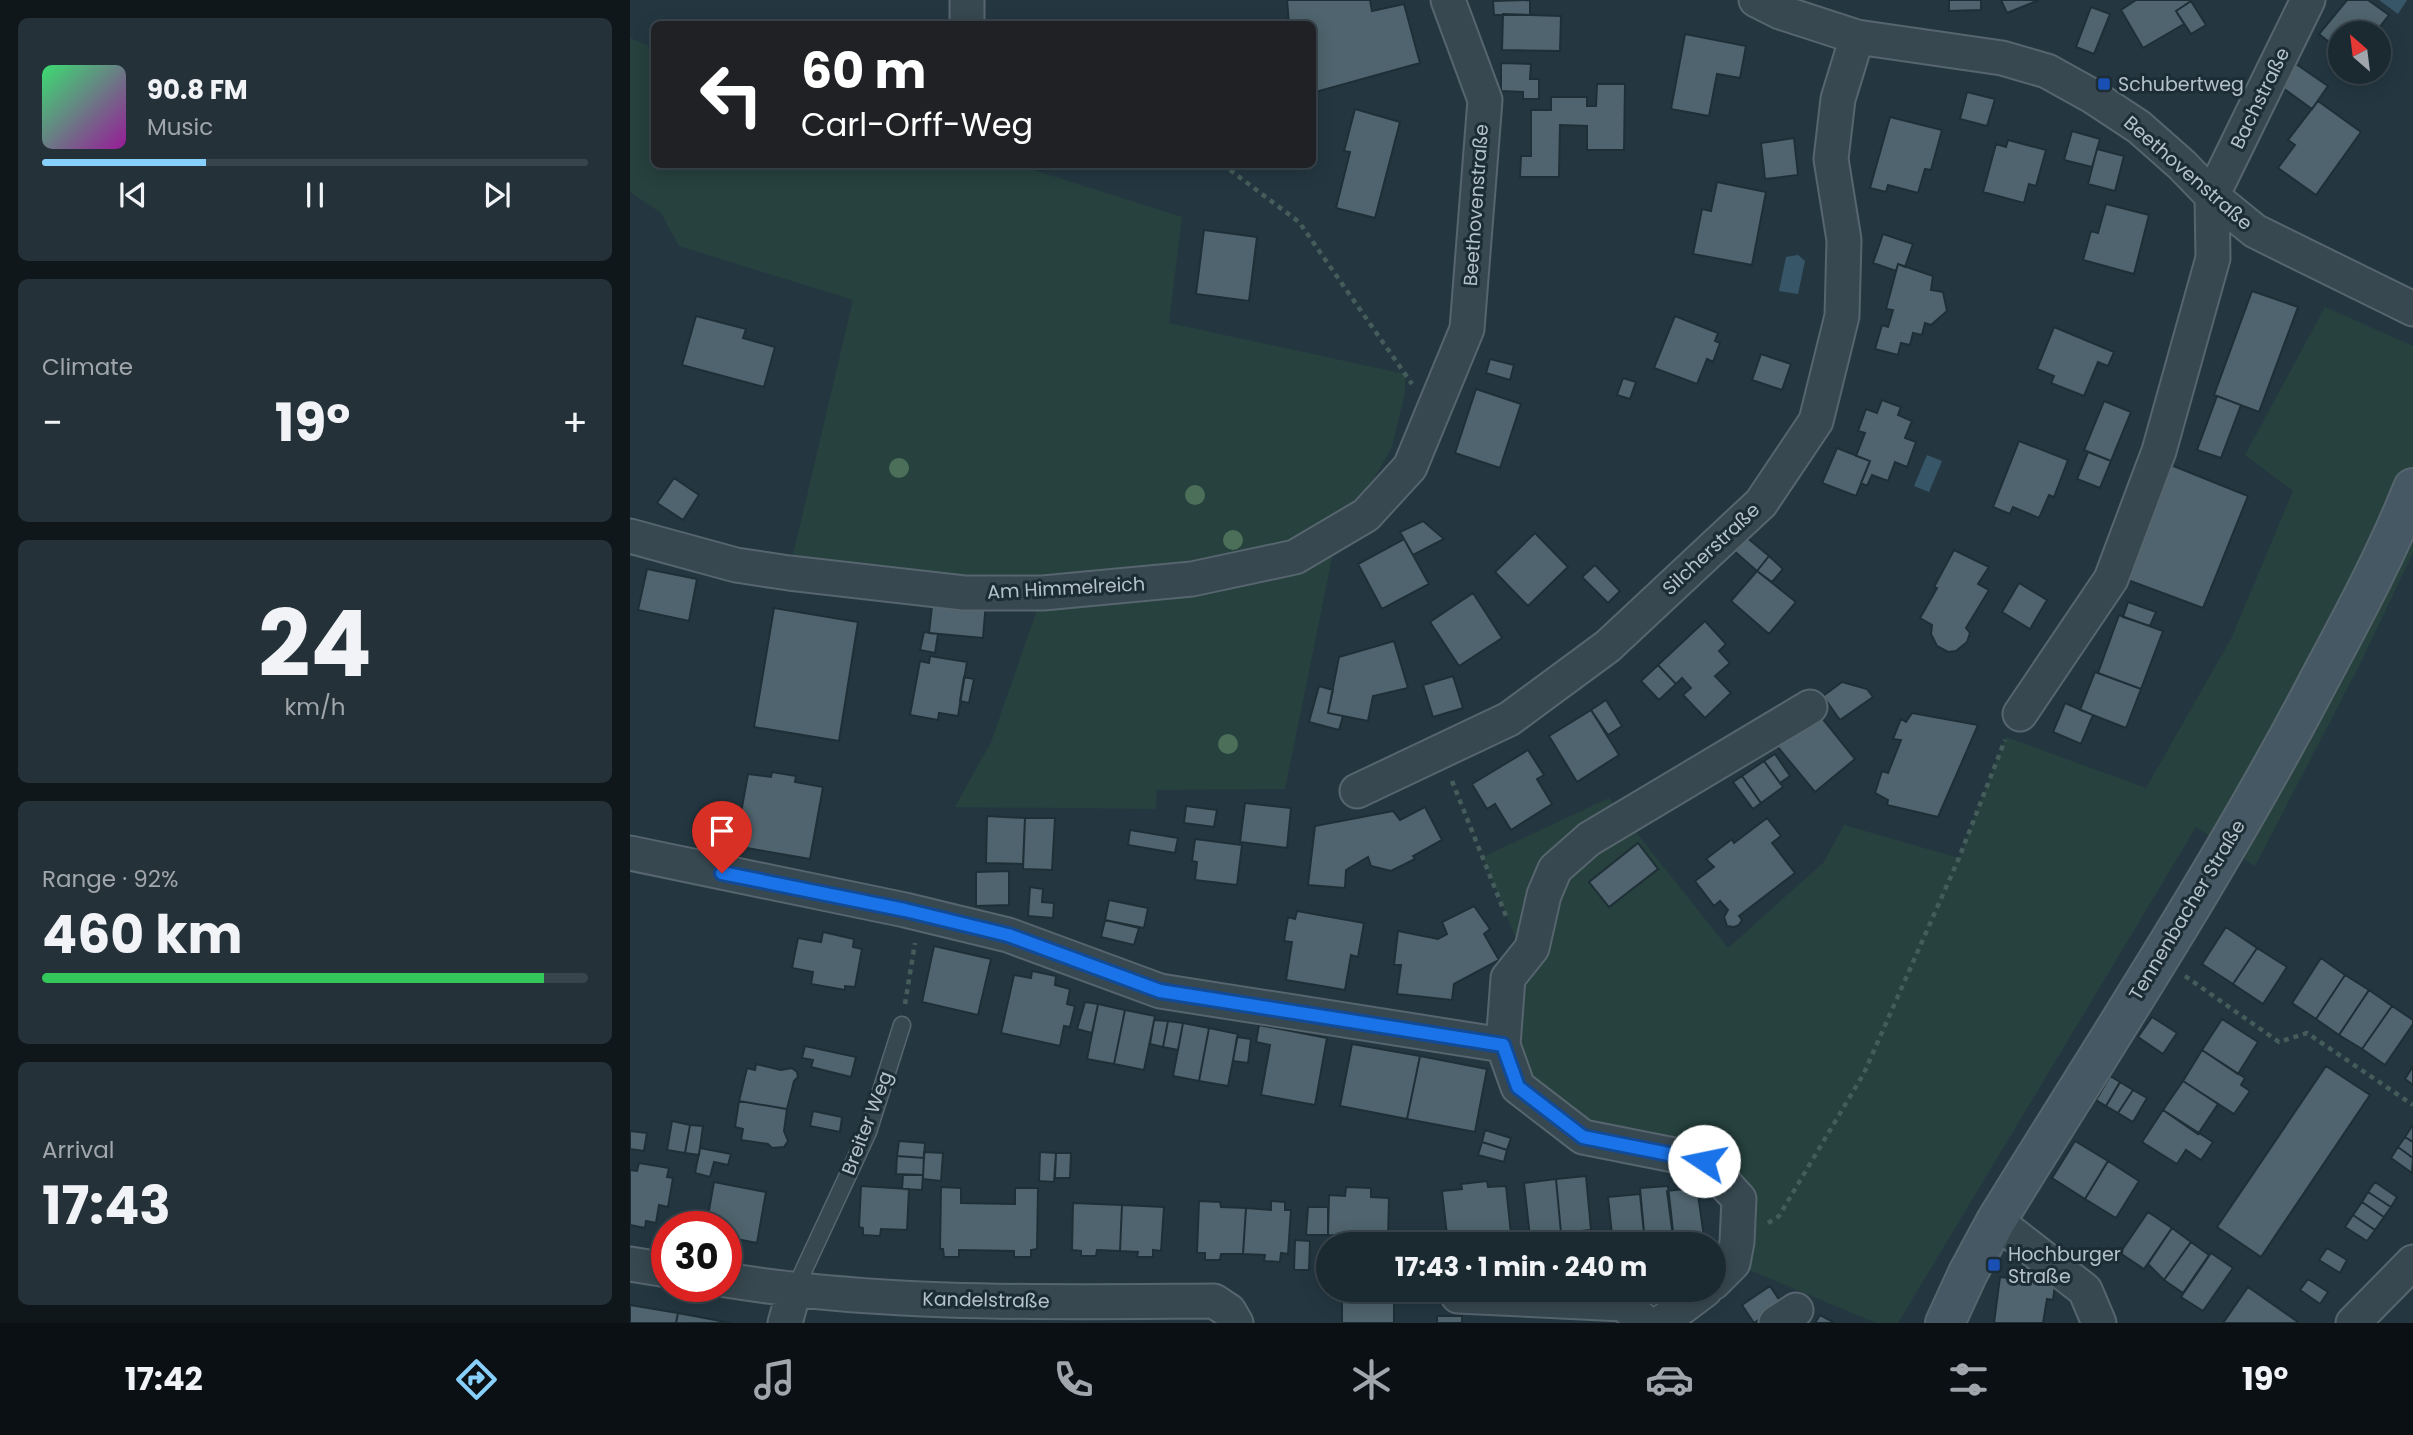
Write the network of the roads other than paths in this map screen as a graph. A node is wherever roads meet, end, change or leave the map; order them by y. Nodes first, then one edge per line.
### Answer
1 (967, 0) edge
2 (1448, 0) edge
3 (1756, 0) edge
4 (2308, 0) edge
5 (967, 21) edge
6 (1857, 37) junction
7 (2213, 197) junction
8 (2413, 309) edge
9 (1433, 410) joint
10 (2413, 488) edge
11 (630, 536) edge
12 (1810, 707) dead end
13 (2020, 714) road end
14 (1357, 791) dead end
15 (630, 853) edge
16 (902, 1025) road end
17 (1503, 1045) junction
18 (1996, 1221) junction
19 (2413, 1262) edge
20 (630, 1264) edge
21 (651, 1267) edge
22 (1726, 1270) edge
23 (742, 1283) edge
24 (794, 1291) junction
25 (1582, 1302) edge
26 (1689, 1302) edge
27 (785, 1323) edge
28 (1236, 1323) edge
29 (1646, 1323) edge
30 (1661, 1323) edge
31 (1945, 1323) edge
32 (2099, 1323) edge
33 (2353, 1323) edge

1 - 5 street
2 - 9 street, Beethovenstraße
3 - 6 street, Beethovenstraße
4 - 7 street, Bachstraße
6 - 7 street, Beethovenstraße
6 - 14 street, Silcherstraße
7 - 8 street, Beethovenstraße
7 - 13 street
9 - 11 street, Am Himmelreich
10 - 18 street, Tennenbacher Straße
12 - 17 street
15 - 17 street
16 - 24 lane, Breiter Weg
17 - 22 street
18 - 31 street, Tennenbacher Straße
18 - 32 street
19 - 33 street
20 - 21 street
23 - 24 street, Kandelstraße
24 - 27 street, Breiter Weg
24 - 28 street, Kandelstraße
25 - 29 street
26 - 30 street

